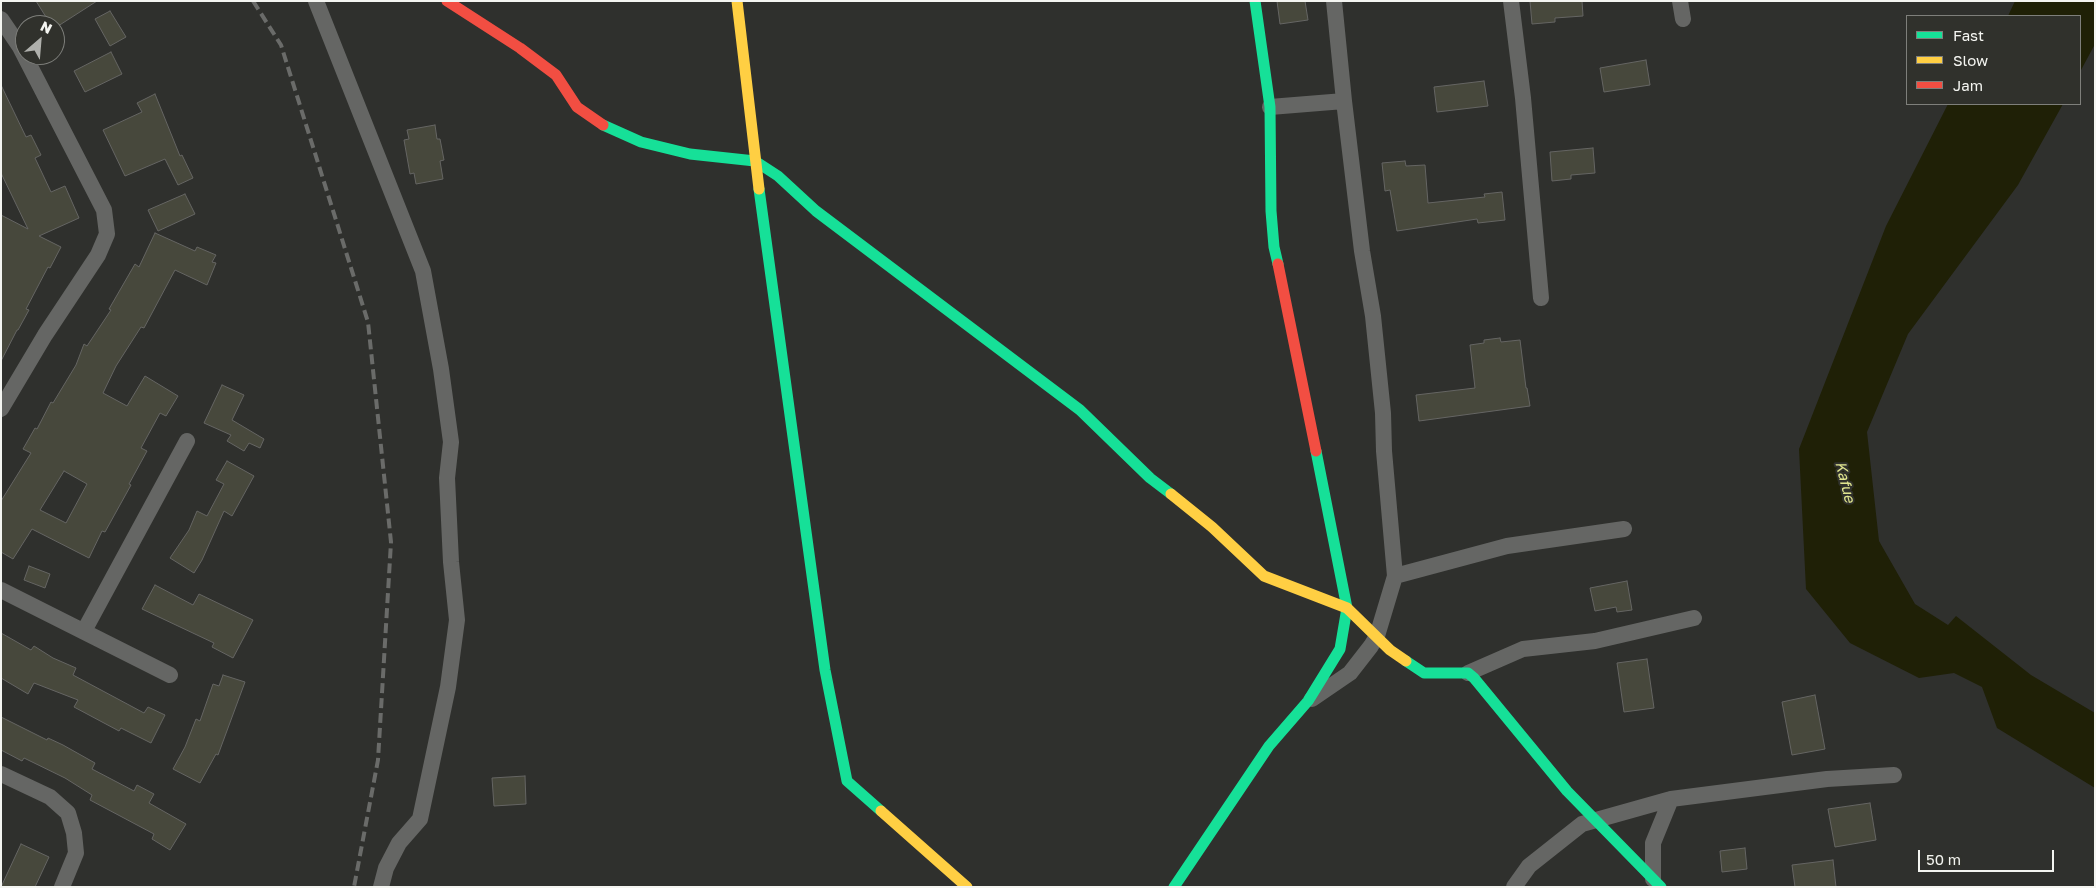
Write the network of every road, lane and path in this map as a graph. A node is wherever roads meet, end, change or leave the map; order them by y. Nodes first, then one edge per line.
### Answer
1 (316, 1) edge
2 (446, 1) edge
3 (737, 1) edge
4 (1255, 1) edge
5 (1334, 1) edge
6 (1511, 1) edge
7 (1680, 1) edge
8 (1, 19) edge
9 (1683, 19) dead end
10 (1344, 101) junction
11 (1270, 107) junction
12 (754, 161) junction
13 (1542, 298) dead end
14 (1, 409) edge
15 (187, 441) dead end
16 (1624, 529) dead end
17 (1395, 576) junction
18 (1, 590) edge
19 (1347, 608) junction
20 (1694, 618) dead end
21 (84, 632) junction
22 (1378, 636) junction
23 (1468, 673) junction
24 (170, 676) dead end
25 (1308, 701) junction
26 (1, 774) edge
27 (1894, 775) dead end
28 (1672, 799) junction
29 (1595, 820) junction
30 (1657, 883) edge
31 (62, 887) edge
32 (381, 887) edge
33 (967, 887) edge
34 (1174, 887) edge
35 (1514, 887) edge

1 - 32 street
2 - 12 street
3 - 12 street
4 - 11 street
5 - 10 street
6 - 13 street
7 - 9 street
8 - 14 street
10 - 11 street
10 - 17 street
11 - 19 street
12 - 19 street
12 - 33 street
15 - 21 street
16 - 17 street
17 - 22 street
18 - 21 street
19 - 22 street
19 - 25 street
20 - 23 street
21 - 24 street
22 - 23 street
22 - 25 street
23 - 29 street
25 - 34 street
26 - 31 street
27 - 28 street
28 - 29 street
28 - 30 street
29 - 30 street
29 - 35 street

